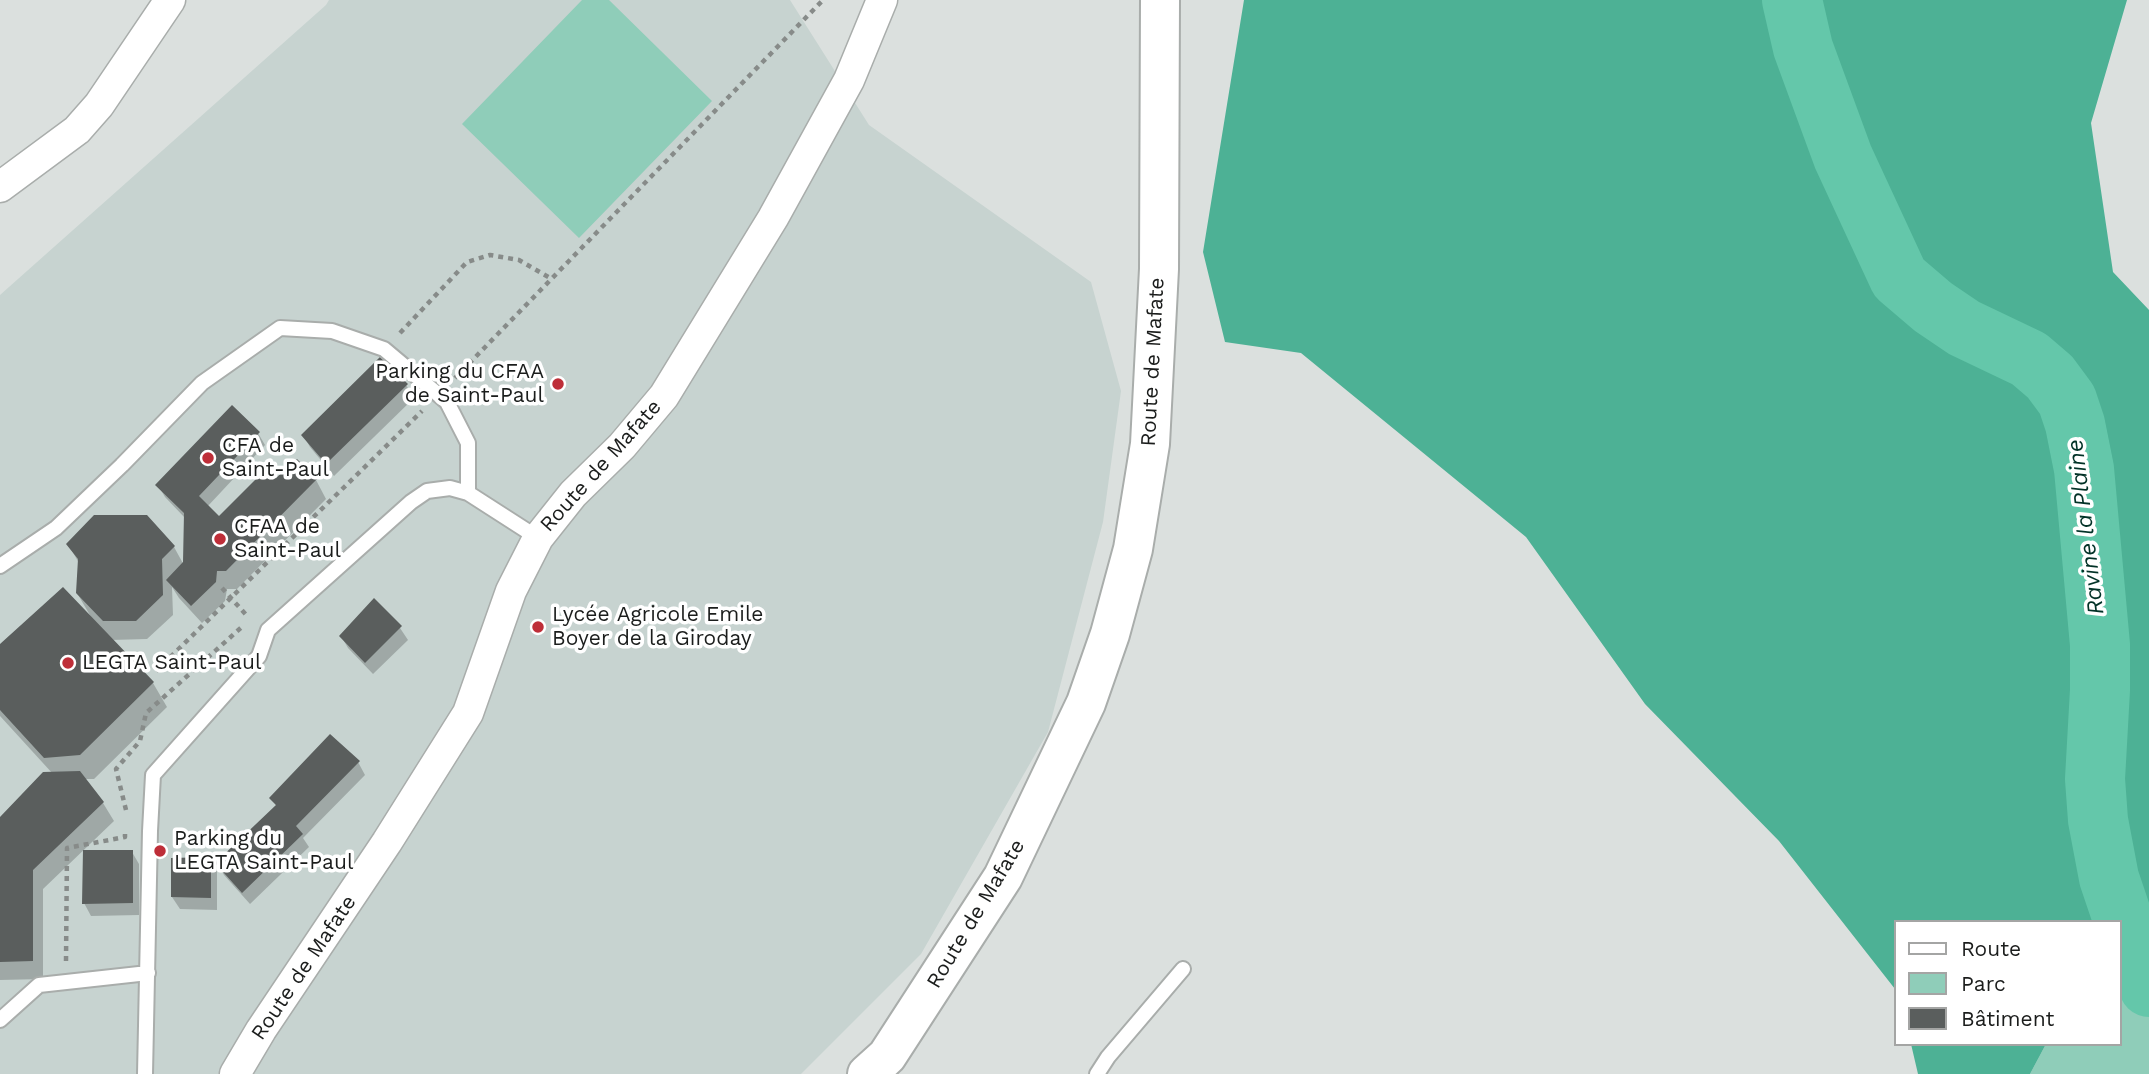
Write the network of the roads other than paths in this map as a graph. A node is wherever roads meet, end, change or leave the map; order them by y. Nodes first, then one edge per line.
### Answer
1 (170, 0) edge
2 (882, 0) edge
3 (1160, 0) edge
4 (0, 187) edge
5 (468, 494) junction
6 (538, 538) junction
7 (0, 566) edge
8 (1183, 969) dead end
9 (148, 973) junction
10 (0, 1020) edge
11 (145, 1074) edge
12 (235, 1074) edge
13 (867, 1074) edge
14 (1097, 1074) edge

1 - 4 street
2 - 6 street, Route de Mafate
3 - 13 main road, Route de Mafate
5 - 6 lane
5 - 7 lane
5 - 9 lane
6 - 12 street, Route de Mafate
8 - 14 lane
9 - 10 lane
9 - 11 lane

